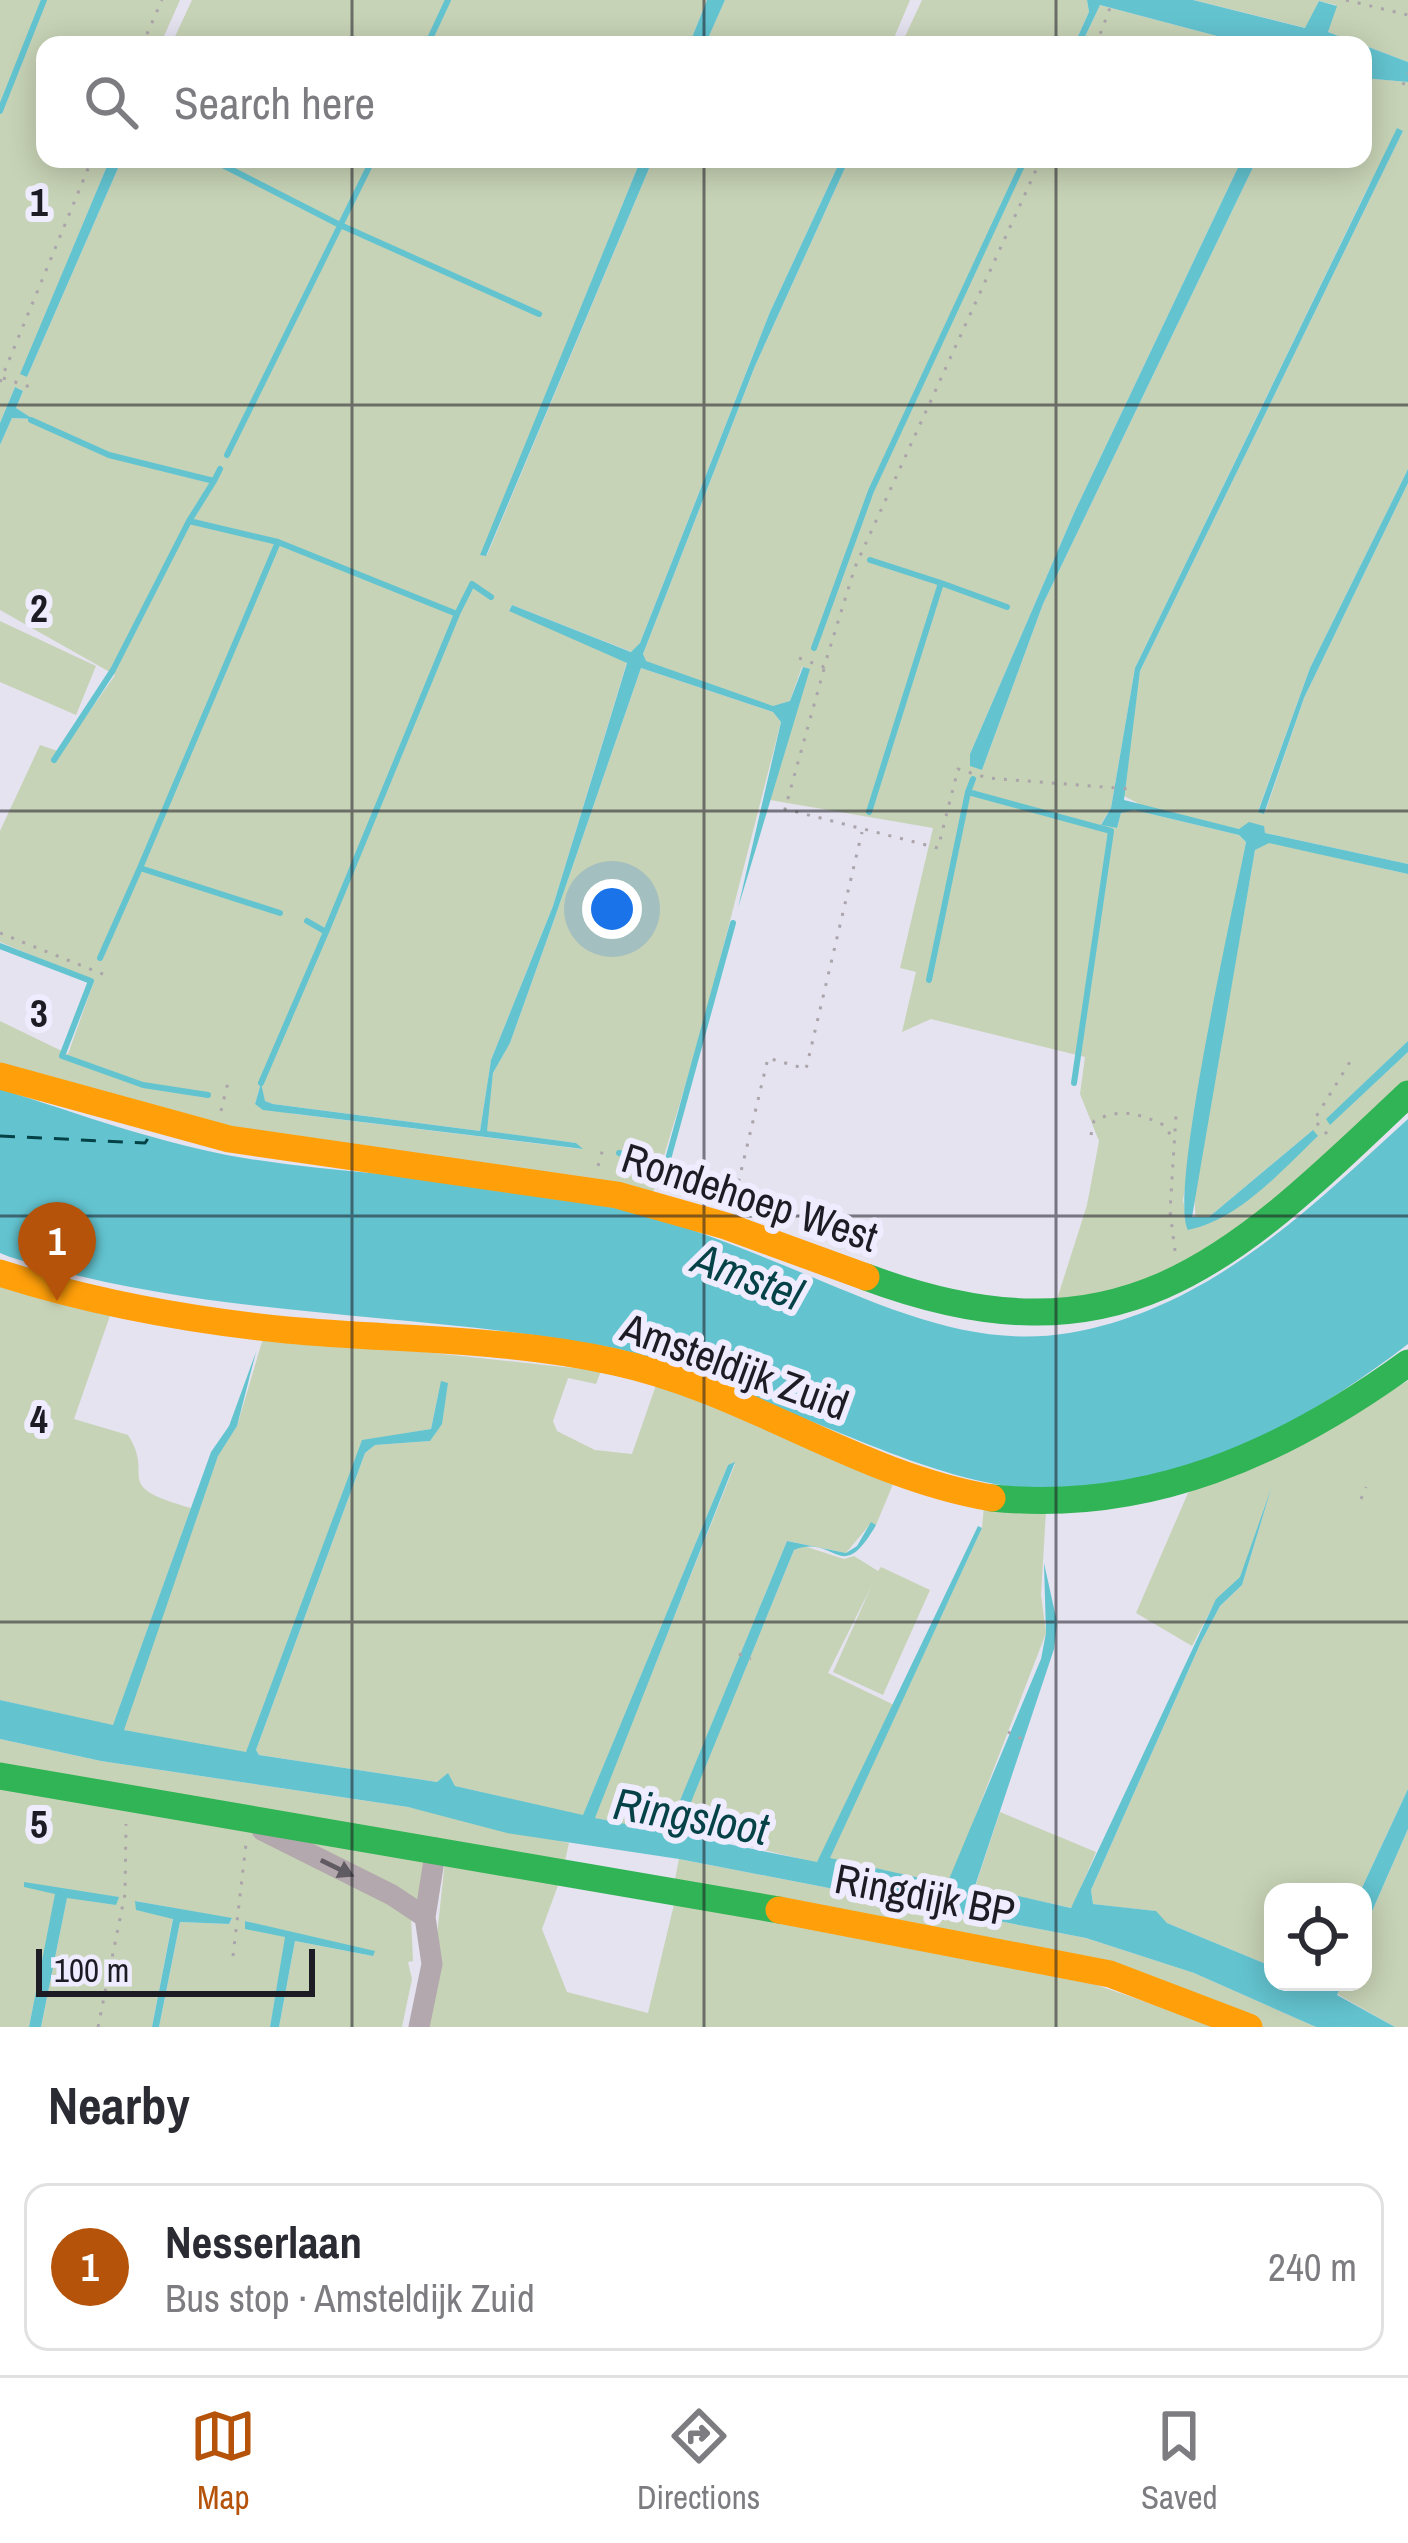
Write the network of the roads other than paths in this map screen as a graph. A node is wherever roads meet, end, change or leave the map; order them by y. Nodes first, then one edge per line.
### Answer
1 (0, 1076) edge
2 (1408, 1094) edge
3 (0, 1274) edge
4 (1408, 1363) edge
5 (0, 1776) edge
6 (248, 1822) junction
7 (436, 1848) junction
8 (425, 1917) junction
9 (419, 2027) edge
10 (1249, 2027) edge

1 - 2 street, Rondehoep West
3 - 4 street, Amsteldijk Zuid
5 - 6 street, Ringdijk BP
6 - 7 street, Ringdijk BP
6 -> 8 street, Ringdijk BP
7 - 8 street
7 - 10 street, Ringdijk BP
8 - 9 street

